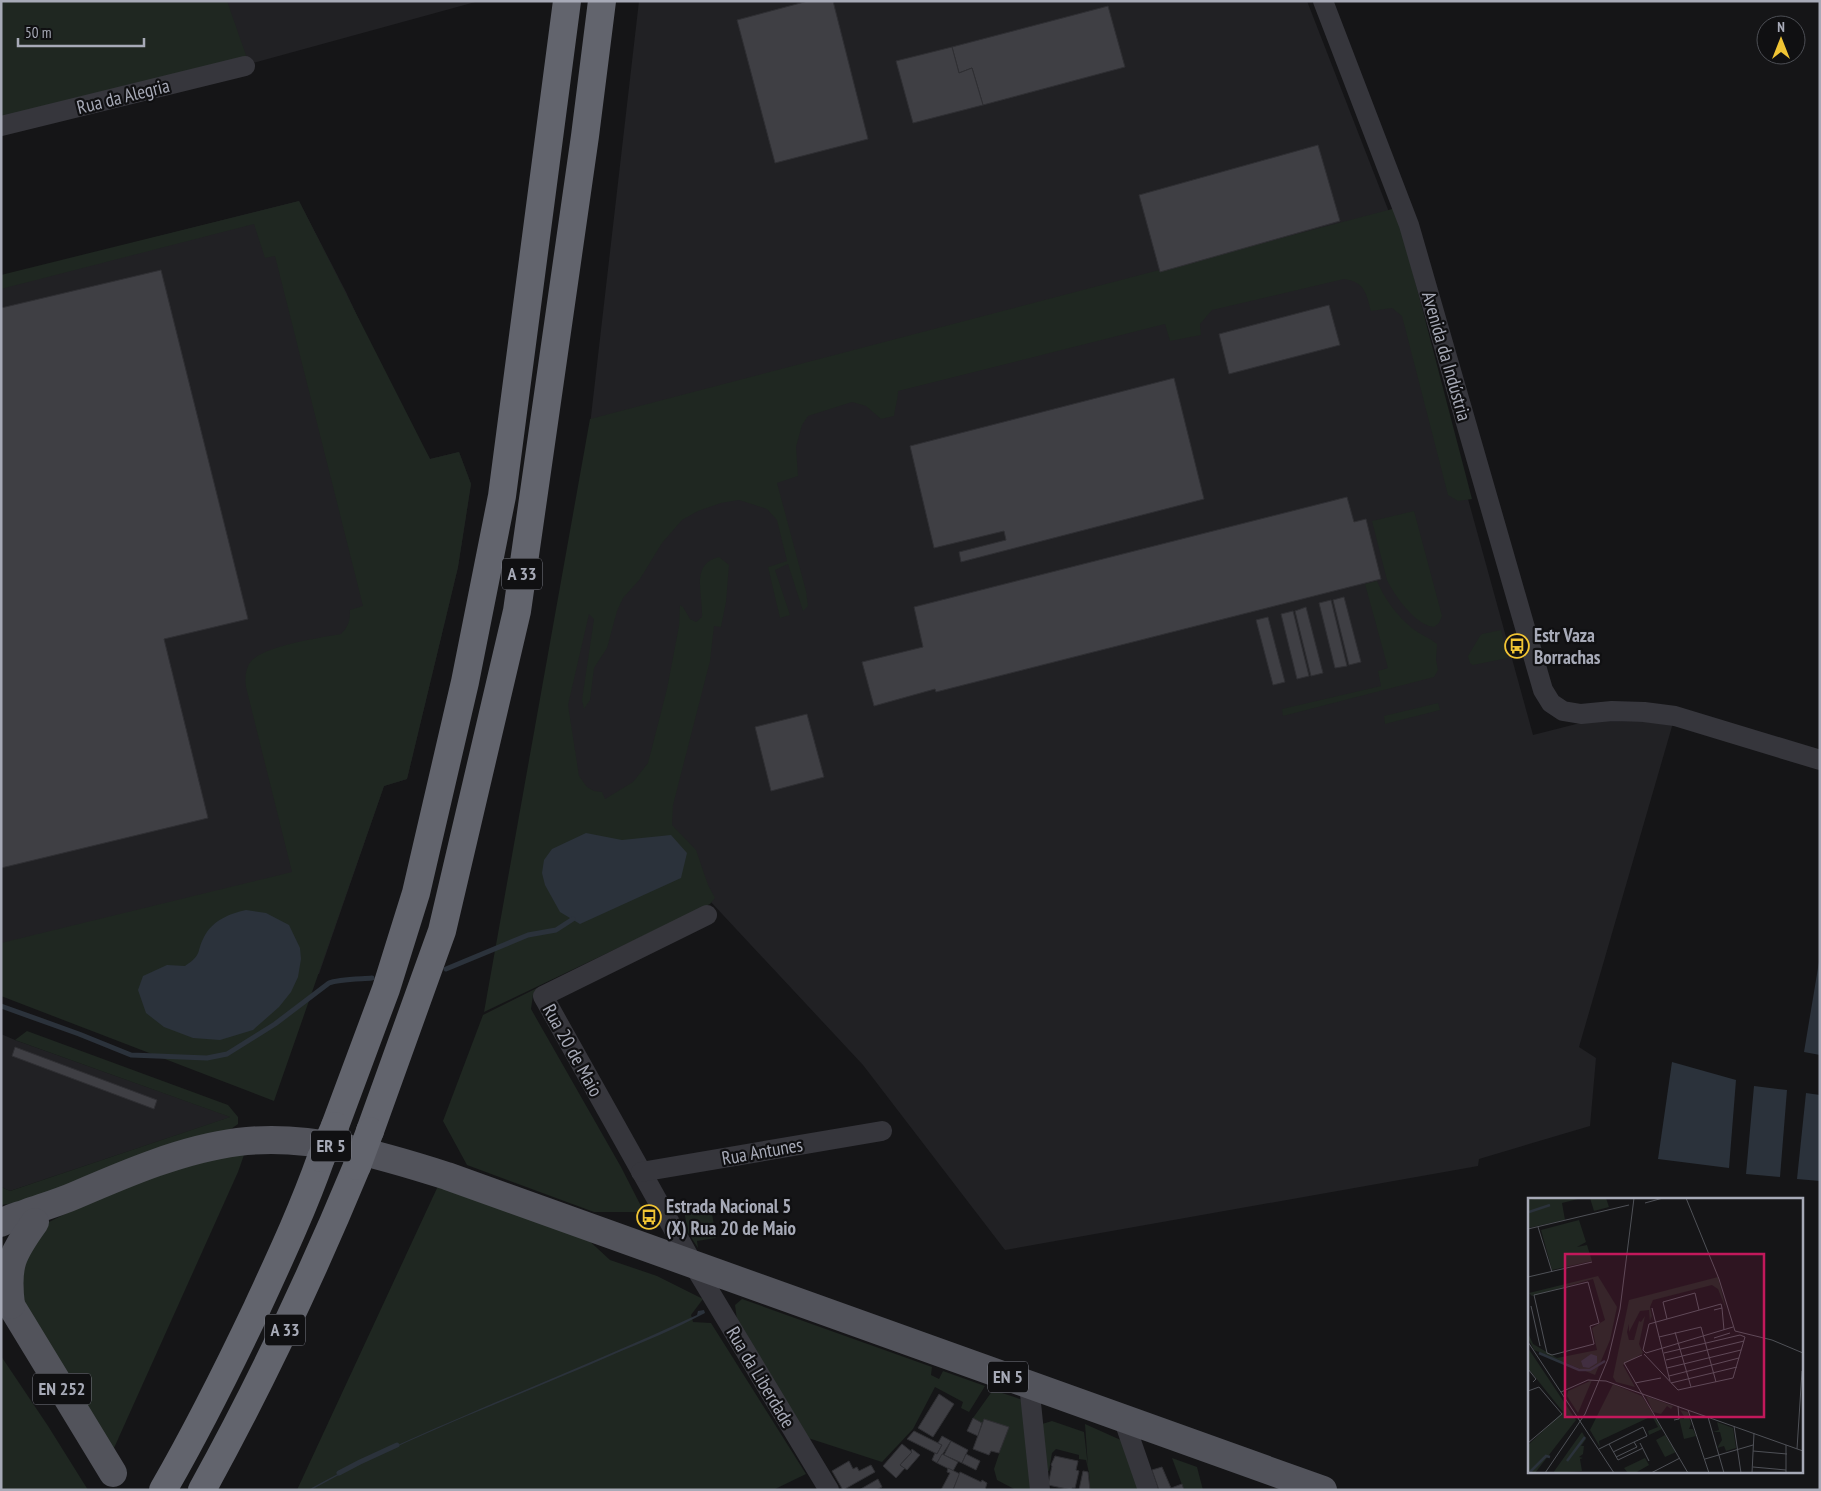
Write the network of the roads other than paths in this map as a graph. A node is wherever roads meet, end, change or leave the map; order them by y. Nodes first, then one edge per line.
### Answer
1 (567, 1) edge
2 (602, 1) edge
3 (1323, 1) edge
4 (245, 66) dead end
5 (1, 126) edge
6 (1820, 760) edge
7 (707, 915) dead end
8 (882, 1130) dead end
9 (642, 1172) junction
10 (66, 1199) junction
11 (1, 1215) edge
12 (35, 1222) junction
13 (1, 1223) edge
14 (1, 1243) edge
15 (693, 1264) junction
16 (4, 1304) edge
17 (1029, 1384) junction
18 (1124, 1418) junction
19 (119, 1481) edge
20 (1312, 1488) edge
21 (163, 1490) edge
22 (202, 1490) edge
23 (829, 1490) edge
24 (1040, 1490) edge
25 (1148, 1490) edge

1 - 21 highway, A 33, bridge
2 - 22 highway, A 33, bridge
3 - 6 street, Avenida da Indústria
4 - 5 street, Rua da Alegria
7 - 9 street, Rua 20 de Maio
8 - 9 street, Rua Antunes
9 - 15 street, Rua 20 de Maio
10 - 11 main road
10 - 12 main road, ER 5
10 - 13 main road
10 - 15 main road, ER 5
12 - 14 main road
12 - 16 main road
15 - 17 main road, EN 5
15 - 23 street, Rua da Liberdade
16 - 19 main road, EN 252
17 - 18 main road, EN 5
17 - 24 street
18 - 20 main road, EN 5
18 - 25 street

